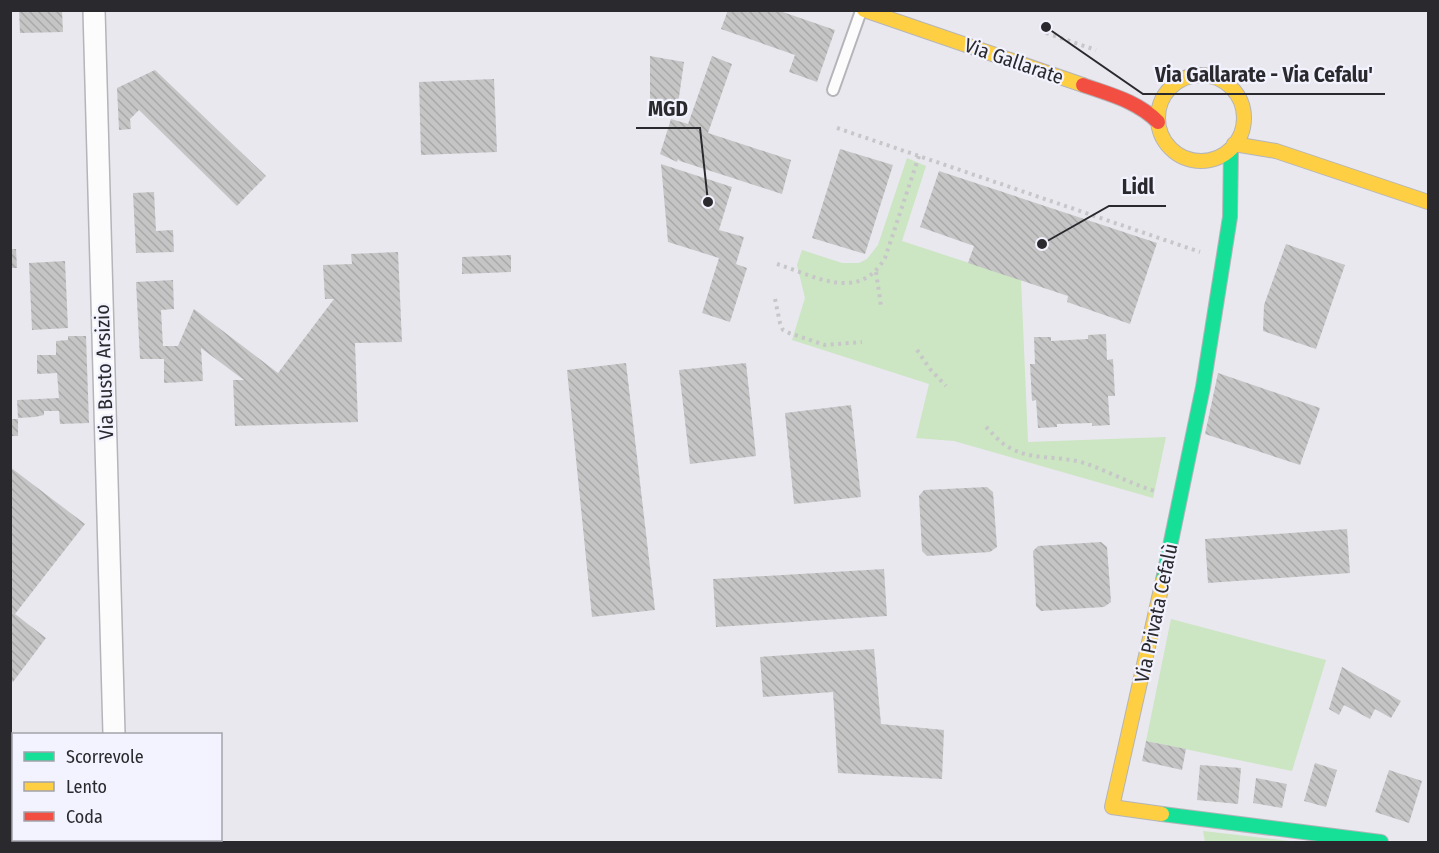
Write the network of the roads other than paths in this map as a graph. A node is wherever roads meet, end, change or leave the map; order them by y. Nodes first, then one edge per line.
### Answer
1 (94, 10) edge
2 (863, 10) edge
3 (833, 90) dead end
4 (1158, 122) junction
5 (1232, 147) junction
6 (1428, 202) edge
7 (114, 733) edge
8 (1381, 843) edge

1 - 7 street, Via Busto Arsizio
2 - 3 lane, Via Gallarate
2 - 4 street, Via Gallarate
4 - 5 street, Via Gallarate
4 - 5 street
5 - 6 street
5 - 8 street, Via Privata Cefalù

